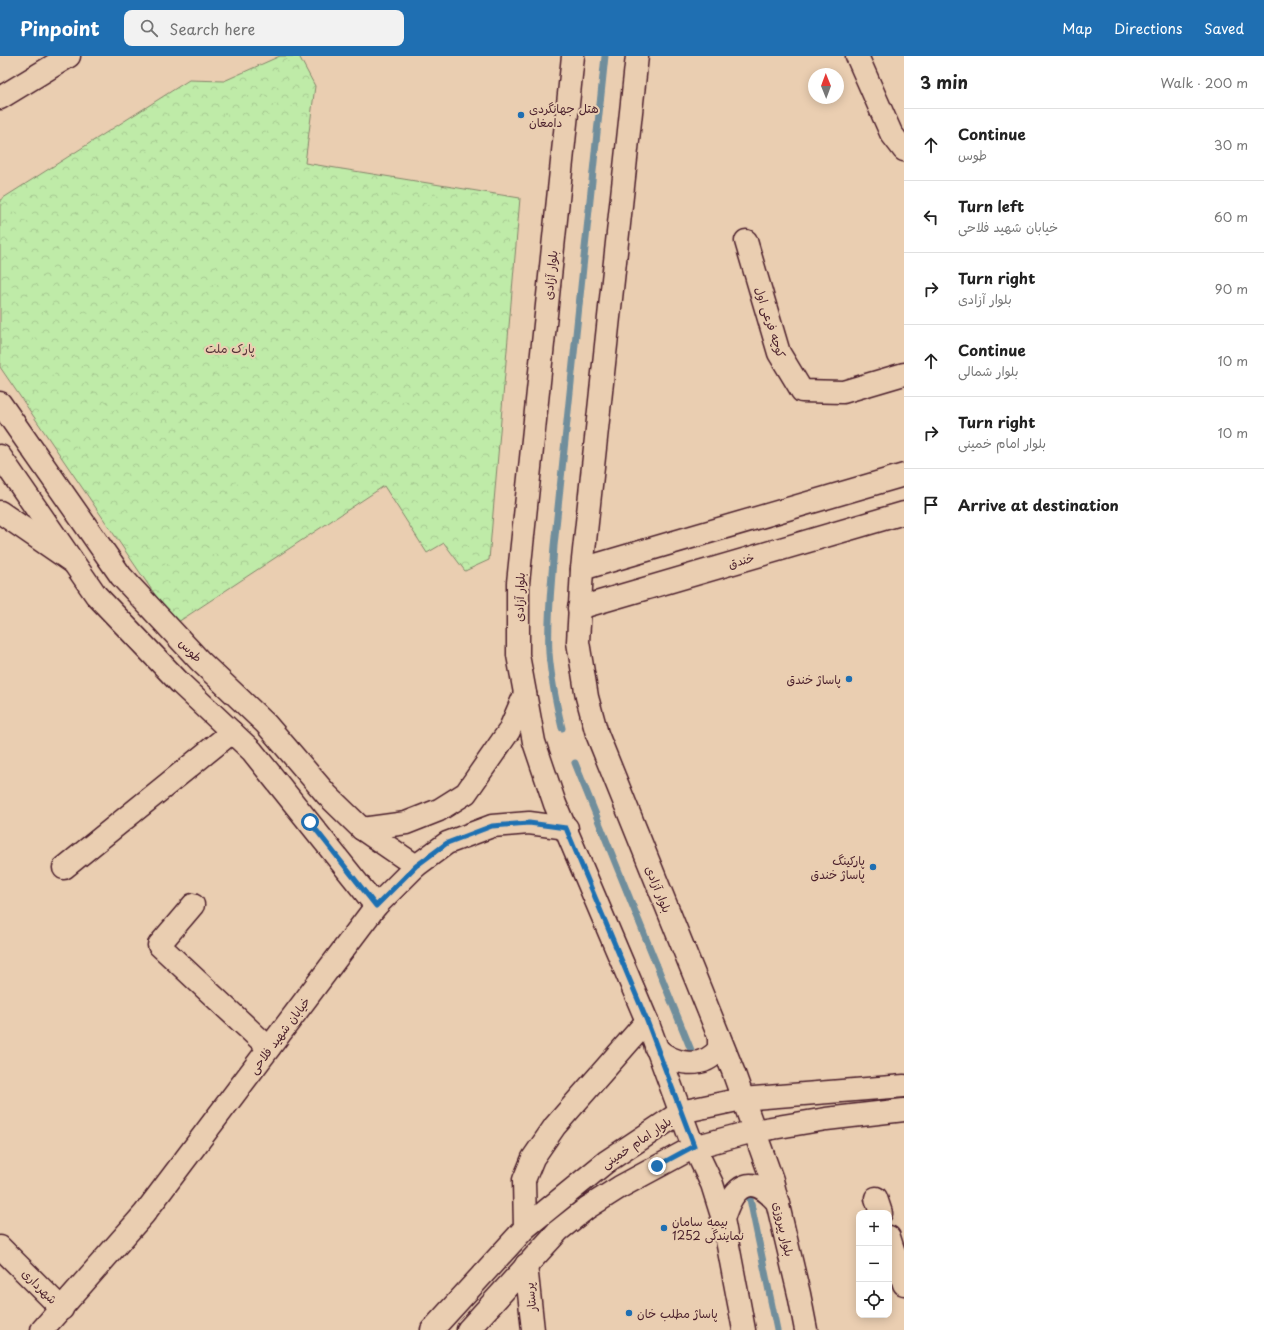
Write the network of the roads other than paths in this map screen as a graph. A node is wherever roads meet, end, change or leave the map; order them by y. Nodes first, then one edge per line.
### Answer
1 (69, 56) edge
2 (573, 56) edge
3 (637, 56) edge
4 (857, 56) edge
5 (0, 98) edge
6 (898, 130) edge
7 (904, 150) edge
8 (746, 241) dead end
9 (904, 374) edge
10 (0, 403) edge
11 (0, 456) edge
12 (904, 476) edge
13 (26, 494) junction
14 (0, 505) edge
15 (0, 512) edge
16 (904, 513) edge
17 (74, 563) junction
18 (582, 568) junction
19 (579, 608) junction
20 (525, 694) junction
21 (232, 732) junction
22 (566, 828) junction
23 (362, 829) junction
24 (416, 866) junction
25 (64, 868) dead end
26 (193, 905) dead end
27 (376, 906) junction
28 (647, 1021) junction
29 (719, 1037) junction
30 (269, 1048) junction
31 (656, 1048) junction
32 (904, 1086) edge
33 (742, 1099) junction
34 (904, 1110) edge
35 (681, 1112) junction
36 (754, 1131) junction
37 (694, 1146) junction
38 (778, 1203) junction
39 (723, 1219) junction
40 (525, 1228) junction
41 (892, 1246) edge
42 (0, 1247) edge
43 (526, 1265) junction
44 (904, 1284) edge
45 (62, 1308) junction
46 (42, 1330) edge
47 (432, 1330) edge
48 (468, 1330) edge
49 (533, 1330) edge
50 (744, 1330) edge
51 (806, 1330) edge

1 - 5 main road
2 - 20 main road, بلوار آزادی
3 - 18 main road, بلوار آزادی
4 - 6 main road
6 - 7 main road
8 - 9 main road, کوچه فرعی اول
10 - 23 main road, طوس
11 - 13 main road
12 - 18 main road
13 - 14 main road
13 - 17 main road
15 - 17 main road
16 - 19 main road, خندق
17 - 21 main road
18 - 19 main road, بلوار آزادی
19 - 29 main road, بلوار آزادی
20 - 22 main road, بلوار آزادی
20 - 23 main road
21 - 25 main road
21 - 27 main road
22 - 24 main road, خیابان شهید فلاحی
22 - 28 main road, بلوار آزادی
23 - 24 main road, طوس
24 - 27 main road, خیابان شهید فلاحی
26 - 30 main road
27 - 30 main road, خیابان شهید فلاحی
28 - 31 main road, بلوار آزادی
28 - 40 main road
29 - 31 main road
29 - 33 main road, بلوار آزادی
30 - 45 main road, خیابان شهید فلاحی
31 - 35 main road, بلوار آزادی
32 - 33 main road, بلوار امام خمینی
33 - 35 main road, بلوار امام خمینی
33 - 36 main road, بلوار پیروزی
34 - 36 main road
35 - 37 main road, بلوار آزادی
35 - 40 main road, بلوار امام خمینی
36 - 37 main road
36 - 38 main road, بلوار پیروزی
37 - 39 main road
37 - 43 main road
38 - 39 main road
38 - 51 main road, بلوار پیروزی
39 - 50 main road
40 - 47 main road, بلوار امام خمینی
41 - 44 main road
42 - 45 main road, شهرداری
43 - 48 main road
43 - 49 main road, پرستار
45 - 46 main road, خیابان شهید فلاحی

